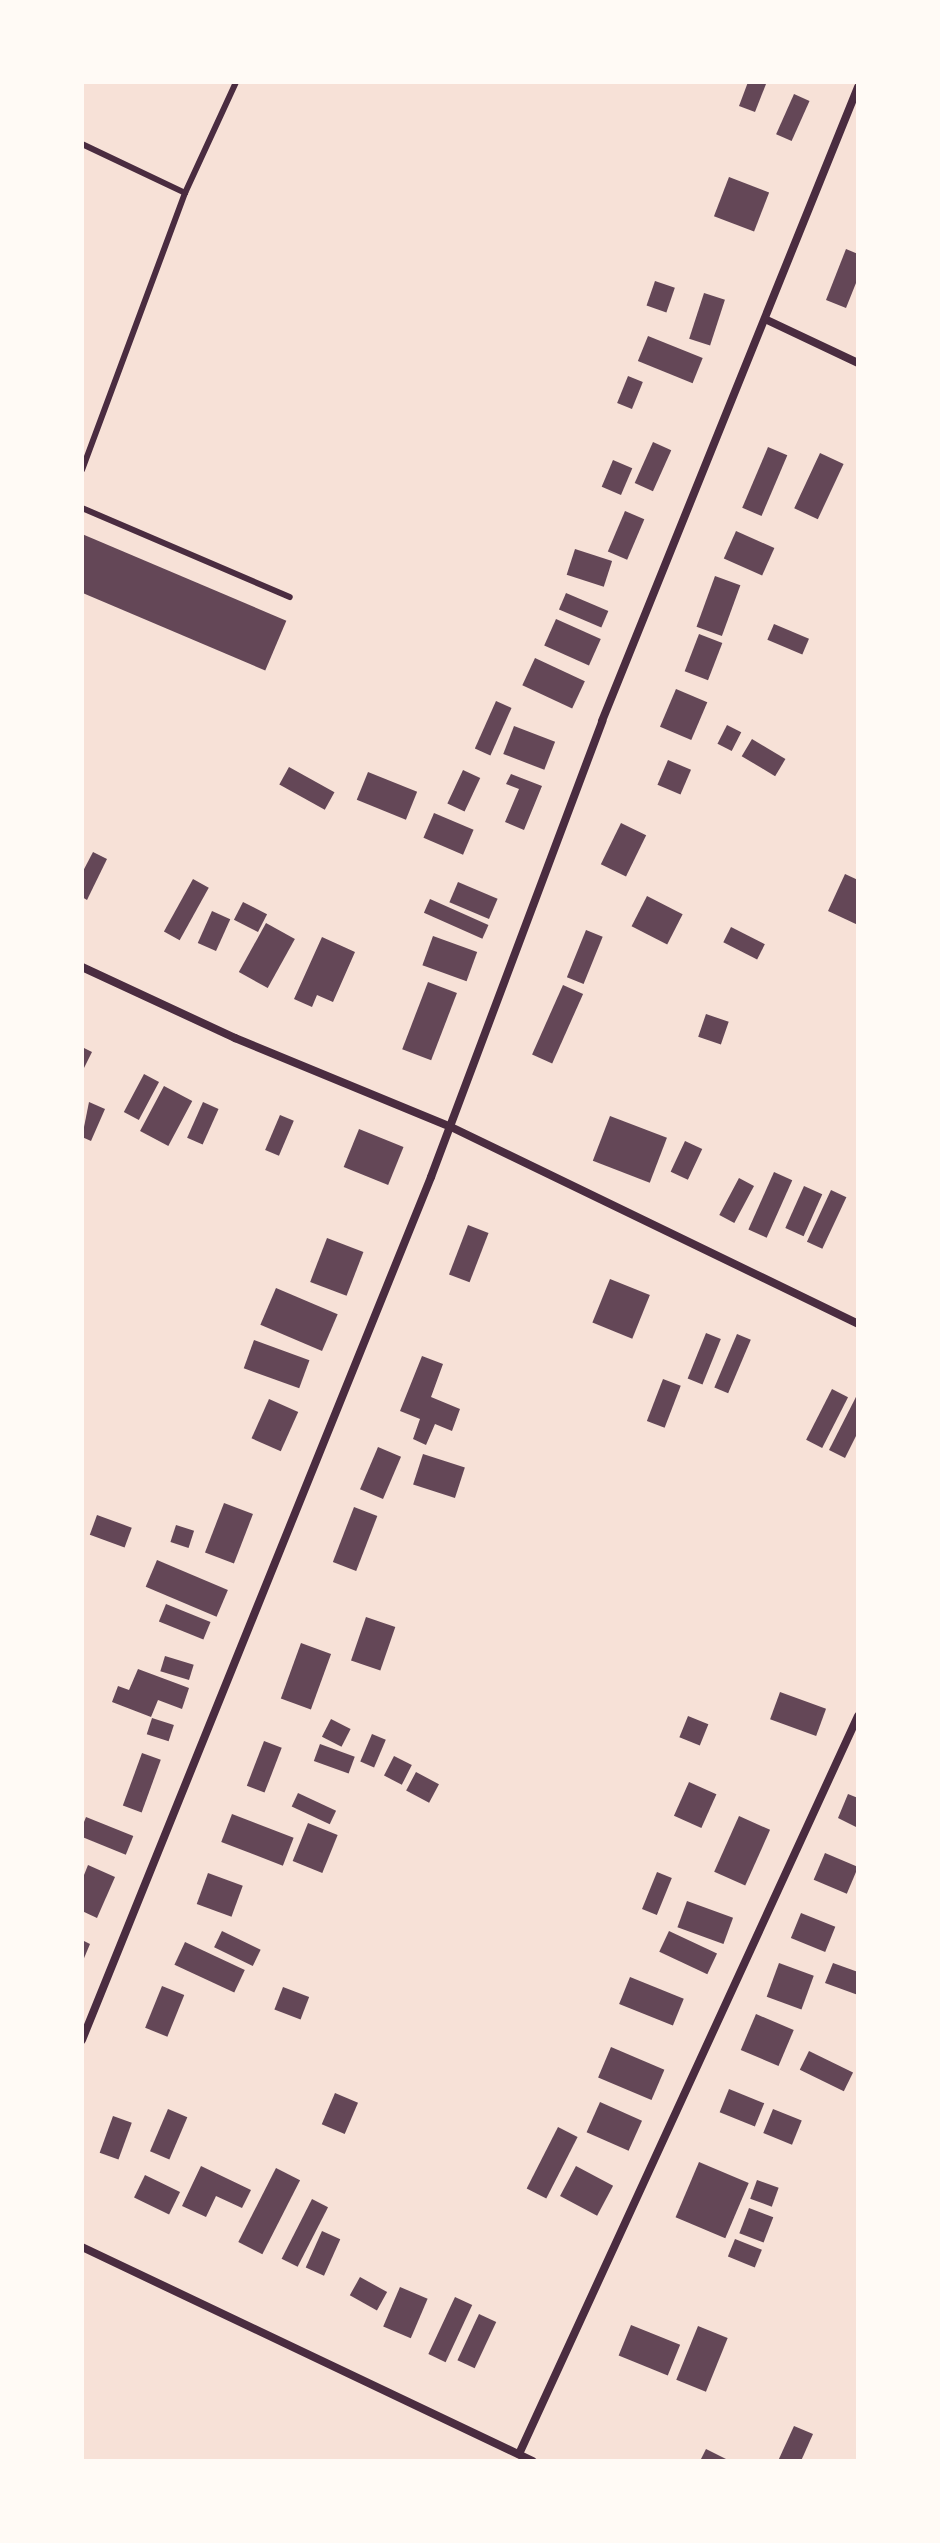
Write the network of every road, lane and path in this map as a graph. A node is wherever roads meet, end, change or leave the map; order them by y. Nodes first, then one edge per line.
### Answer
1 (236, 82) edge
2 (858, 87) edge
3 (82, 144) edge
4 (185, 193) junction
5 (767, 320) junction
6 (858, 363) edge
7 (82, 470) edge
8 (82, 508) edge
9 (290, 597) dead end
10 (82, 967) edge
11 (449, 1126) junction
12 (858, 1324) edge
13 (858, 1716) edge
14 (82, 2040) edge
15 (82, 2247) edge
16 (519, 2454) junction
17 (533, 2461) edge

1 - 4 lane
2 - 5 street
3 - 4 lane
4 - 7 lane
5 - 6 street
5 - 11 street
8 - 9 lane
10 - 11 street
11 - 12 street
11 - 14 street
13 - 16 street
15 - 16 street
16 - 17 street

